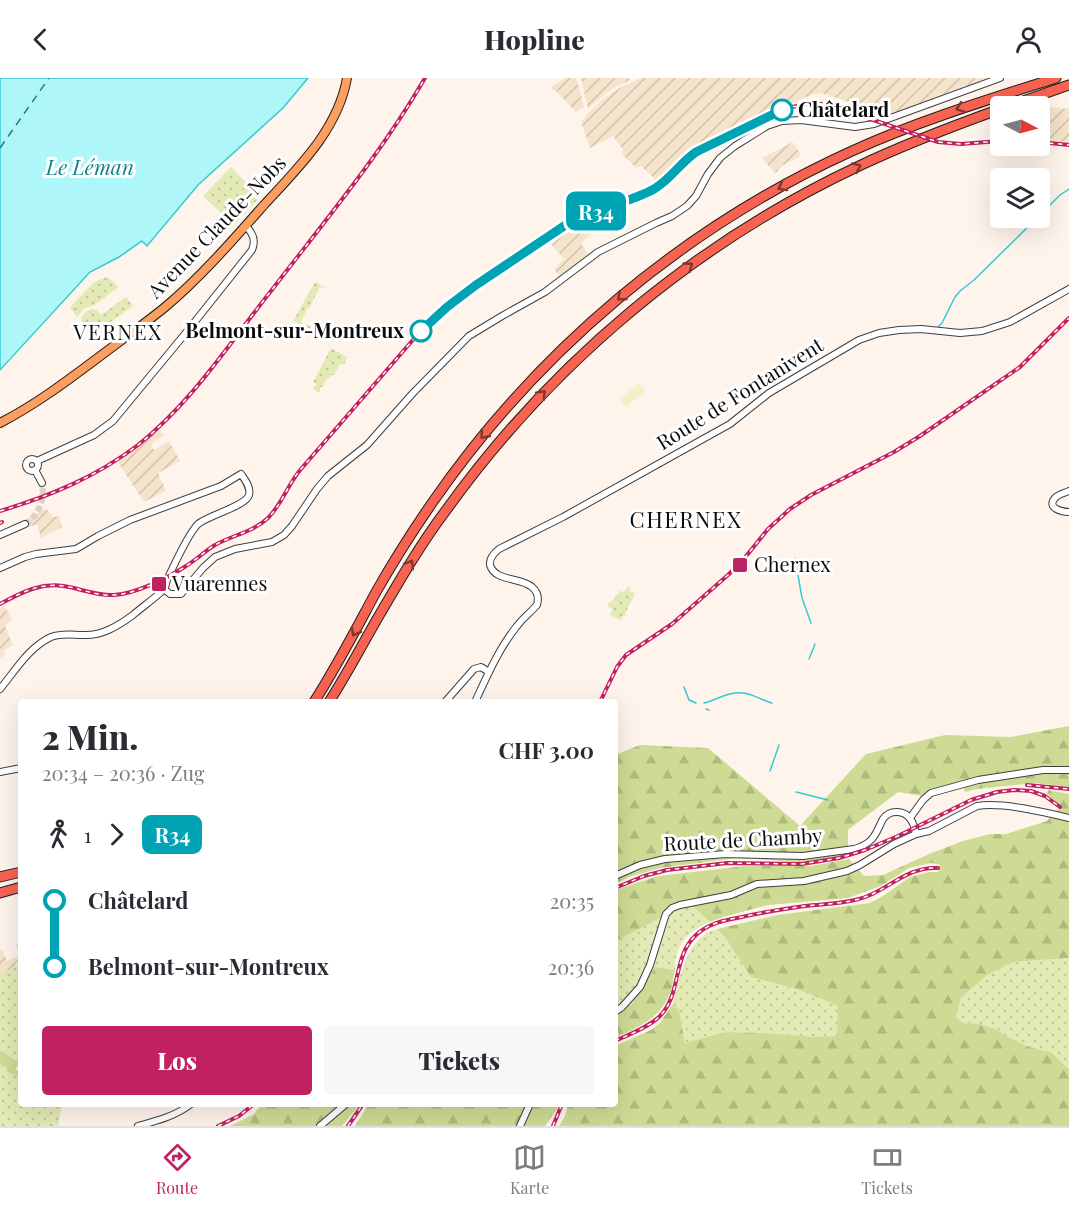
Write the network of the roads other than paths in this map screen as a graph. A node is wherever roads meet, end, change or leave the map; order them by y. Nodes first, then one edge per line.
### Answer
1 (347, 78) edge
2 (1000, 78) edge
3 (1056, 78) edge
4 (1069, 85) edge
5 (1038, 96) edge
6 (990, 114) edge
7 (246, 226) junction
8 (1069, 289) edge
9 (0, 423) edge
10 (37, 461) junction
11 (35, 470) junction
12 (42, 483) tunnel mouth
13 (1069, 491) edge
14 (1069, 512) edge
15 (25, 524) tunnel mouth
16 (0, 535) edge
17 (0, 568) edge
18 (164, 589) junction
19 (489, 672) junction
20 (0, 689) edge
21 (316, 699) edge
22 (331, 699) edge
23 (448, 699) edge
24 (476, 699) edge
25 (18, 769) edge
26 (1069, 770) edge
27 (0, 772) edge
28 (910, 818) junction
29 (1069, 818) edge
30 (916, 834) junction
31 (18, 873) edge
32 (618, 875) edge
33 (0, 877) edge
34 (18, 888) edge
35 (18, 893) edge
36 (0, 894) edge
37 (618, 1010) edge
38 (186, 1107) edge
39 (342, 1107) edge
40 (529, 1107) edge
41 (138, 1126) edge
42 (320, 1126) edge
43 (520, 1126) edge

1 - 7 main road, Avenue Claude-Nobs
2 - 18 street
3 -> 21 highway
4 - 5 highway
22 -> 6 highway
7 - 9 main road, Avenue Claude-Nobs
7 - 10 street
8 - 19 street, Route de Fontanivent
10 - 11 street
10 - 11 street
11 - 12 street
13 - 14 street
15 - 16 street
17 - 18 street
18 - 20 street
19 - 23 street
19 - 24 street
25 - 27 street
26 - 28 street
28 - 30 street
28 - 32 street, Route de Chamby
29 - 30 street
30 - 37 street
31 - 33 highway
34 - 36 highway
35 - 36 highway
38 - 41 street
39 - 42 street
40 - 43 street

